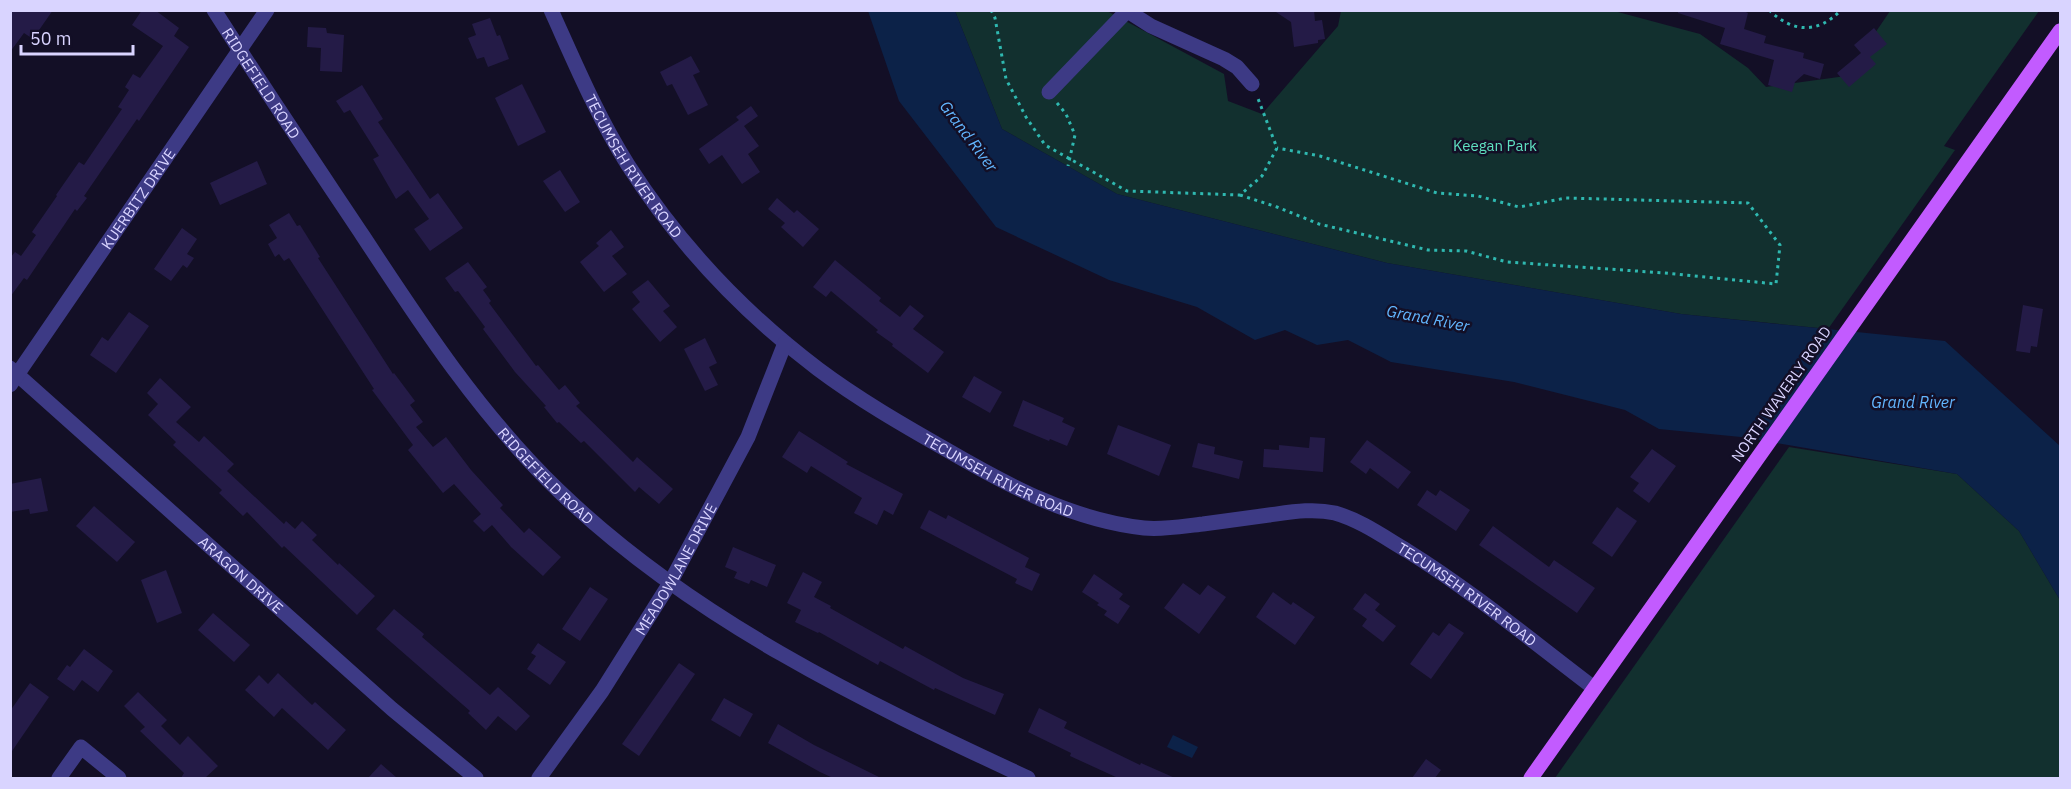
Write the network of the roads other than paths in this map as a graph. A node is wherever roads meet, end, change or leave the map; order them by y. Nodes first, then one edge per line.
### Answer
1 (214, 10) edge
2 (267, 10) edge
3 (551, 10) edge
4 (1127, 11) edge
5 (2061, 31) edge
6 (240, 50) junction
7 (1252, 84) road end
8 (1049, 92) road end
9 (785, 343) junction
10 (13, 376) edge
11 (670, 583) junction
12 (1594, 688) junction
13 (59, 778) edge
14 (119, 778) edge
15 (476, 778) edge
16 (538, 778) edge
17 (1028, 778) edge
18 (1531, 778) edge

1 - 6 street, RIDGEFIELD ROAD
2 - 6 street, KUERBITZ DRIVE
3 - 9 street, TECUMSEH RIVER ROAD
4 - 7 street
4 - 8 street
5 - 12 main road, NORTH WAVERLY ROAD
6 - 10 street, KUERBITZ DRIVE
6 - 11 street, RIDGEFIELD ROAD
9 - 11 street, MEADOWLANE DRIVE
9 - 12 street, TECUMSEH RIVER ROAD
10 - 15 street, ARAGON DRIVE
11 - 16 street, MEADOWLANE DRIVE
11 - 17 street, RIDGEFIELD ROAD
12 - 18 main road, NORTH WAVERLY ROAD
13 - 14 street

